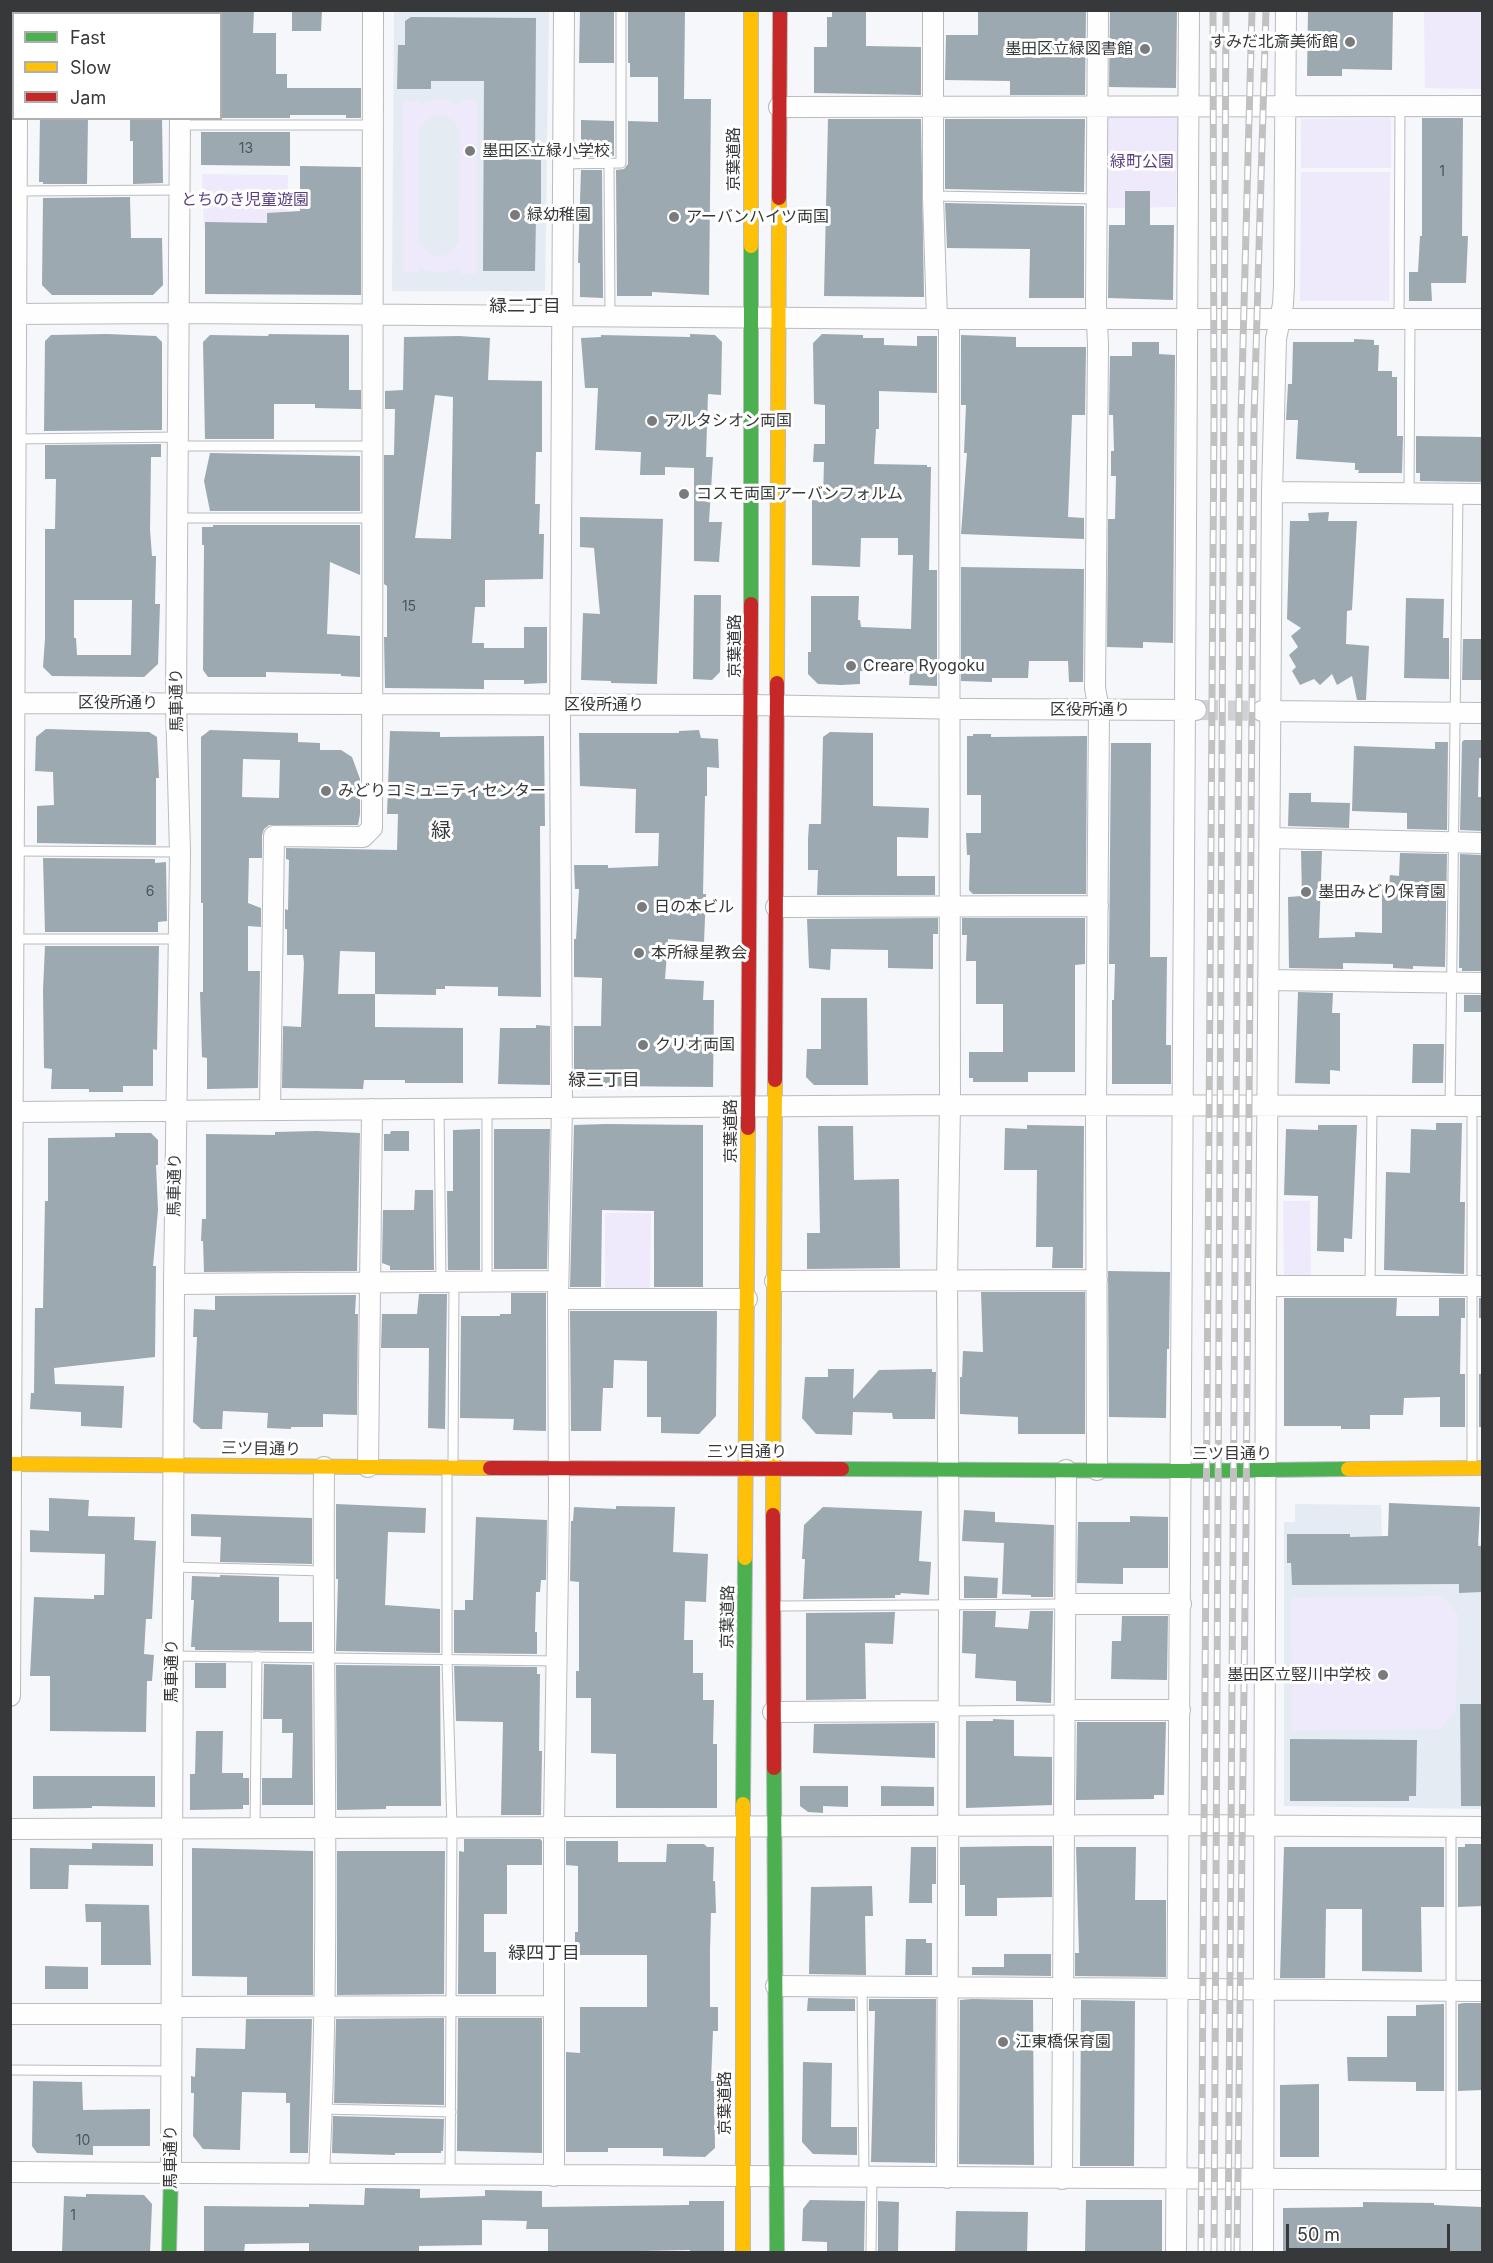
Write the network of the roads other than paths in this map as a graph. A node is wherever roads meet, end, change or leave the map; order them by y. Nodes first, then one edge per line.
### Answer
1 (373, 10) edge
2 (564, 10) edge
3 (621, 10) edge
4 (751, 10) edge
5 (780, 10) edge
6 (933, 10) edge
7 (1098, 10) edge
8 (1189, 10) edge
9 (1286, 10) edge
10 (1400, 106) junction
11 (1482, 106) edge
12 (779, 107) junction
13 (933, 107) junction
14 (1189, 107) junction
15 (1285, 107) junction
16 (1098, 108) junction
17 (17, 120) edge
18 (180, 122) edge
19 (373, 125) junction
20 (609, 163) junction
21 (562, 164) junction
22 (180, 190) junction
23 (17, 191) junction
24 (933, 196) junction
25 (1098, 199) junction
26 (179, 313) junction
27 (13, 314) edge
28 (373, 315) junction
29 (562, 315) junction
30 (610, 316) junction
31 (750, 317) junction
32 (778, 318) junction
33 (1280, 318) junction
34 (943, 319) junction
35 (1098, 319) junction
36 (1187, 319) junction
37 (1405, 319) junction
38 (1482, 320) edge
39 (16, 439) junction
40 (178, 442) junction
41 (373, 446) junction
42 (1272, 492) junction
43 (1409, 494) junction
44 (1458, 494) junction
45 (1482, 494) edge
46 (177, 518) junction
47 (373, 518) junction
48 (13, 703) edge
49 (176, 703) junction
50 (373, 704) junction
51 (561, 705) junction
52 (751, 705) junction
53 (776, 706) junction
54 (950, 709) junction
55 (1099, 710) junction
56 (1192, 710) junction
57 (1266, 711) junction
58 (1455, 712) junction
59 (1482, 713) edge
60 (1269, 838) junction
61 (1454, 842) junction
62 (1482, 843) edge
63 (14, 851) junction
64 (180, 852) junction
65 (950, 906) junction
66 (1098, 906) junction
67 (776, 907) junction
68 (14, 939) junction
69 (179, 939) junction
70 (1268, 980) junction
71 (1452, 983) junction
72 (1482, 983) edge
73 (950, 1105) junction
74 (1096, 1106) junction
75 (1184, 1106) junction
76 (1267, 1106) junction
77 (1372, 1106) junction
78 (1450, 1106) junction
79 (1477, 1106) edge
80 (747, 1107) junction
81 (775, 1107) junction
82 (487, 1108) junction
83 (561, 1108) junction
84 (440, 1109) junction
85 (270, 1110) junction
86 (372, 1110) junction
87 (176, 1111) junction
88 (13, 1112) junction
89 (947, 1280) junction
90 (1097, 1280) junction
91 (775, 1281) junction
92 (369, 1282) junction
93 (447, 1282) junction
94 (487, 1282) junction
95 (174, 1284) junction
96 (1266, 1286) junction
97 (1370, 1286) junction
98 (1478, 1286) edge
99 (558, 1290) junction
100 (747, 1299) junction
101 (11, 1464) edge
102 (173, 1464) junction
103 (324, 1467) junction
104 (368, 1467) junction
105 (450, 1468) junction
106 (947, 1468) junction
107 (1477, 1468) edge
108 (558, 1469) junction
109 (746, 1469) junction
110 (774, 1469) junction
111 (1066, 1470) junction
112 (1098, 1470) junction
113 (1266, 1470) junction
114 (1182, 1471) junction
115 (173, 1567) junction
116 (324, 1570) junction
117 (1065, 1604) junction
118 (1181, 1604) junction
119 (949, 1605) junction
120 (773, 1606) junction
121 (171, 1656) junction
122 (257, 1656) junction
123 (323, 1659) junction
124 (447, 1660) junction
125 (557, 1661) junction
126 (10, 1696) edge
127 (1065, 1710) junction
128 (1180, 1710) junction
129 (948, 1711) junction
130 (773, 1712) junction
131 (773, 1825) junction
132 (1179, 1825) junction
133 (1264, 1825) junction
134 (554, 1826) junction
135 (743, 1826) junction
136 (948, 1826) junction
137 (1064, 1826) junction
138 (326, 1827) junction
139 (452, 1827) junction
140 (1451, 1827) junction
141 (1482, 1827) edge
142 (255, 1828) junction
143 (10, 1829) edge
144 (172, 1829) junction
145 (776, 1986) junction
146 (862, 1987) junction
147 (948, 1988) junction
148 (1063, 1988) junction
149 (1178, 1989) junction
150 (1263, 1990) junction
151 (1451, 1991) junction
152 (1482, 1991) edge
153 (452, 2005) junction
154 (323, 2006) junction
155 (553, 2006) junction
156 (171, 2010) junction
157 (10, 2014) edge
158 (10, 2070) edge
159 (171, 2072) junction
160 (322, 2109) junction
161 (451, 2112) junction
162 (10, 2172) edge
163 (171, 2173) junction
164 (320, 2173) junction
165 (450, 2175) junction
166 (554, 2175) junction
167 (742, 2178) junction
168 (777, 2178) junction
169 (868, 2178) junction
170 (947, 2178) junction
171 (1062, 2179) junction
172 (1177, 2179) junction
173 (1264, 2180) junction
174 (1451, 2180) junction
175 (1482, 2180) edge
176 (169, 2253) edge
177 (743, 2253) edge
178 (777, 2253) edge
179 (871, 2253) edge
180 (1176, 2253) edge
181 (1263, 2253) edge

1 - 19 street
2 - 21 street
3 - 20 lane
4 - 31 main road, 京葉道路
5 - 12 main road
6 - 13 street
7 - 16 street
8 - 14 street
9 - 15 street
10 - 11 street
10 - 15 street
10 - 37 lane
12 - 13 street
12 - 32 main road
13 - 16 street
13 - 24 street
14 - 15 street
14 - 16 street
14 - 36 street
15 - 33 street
16 - 25 street
17 - 23 street
18 - 19 lane
18 - 22 street, 馬車通り
19 - 28 street
20 - 21 lane
20 - 30 lane
21 - 29 street
22 - 23 lane
22 - 26 street, 馬車通り
23 - 27 street
24 - 25 lane
24 - 34 street
25 - 35 street
26 - 27 street
26 - 28 street
26 - 40 street, 馬車通り
27 - 39 street
28 - 29 street
28 - 41 street
29 - 30 street
29 - 51 street
30 - 31 street
31 - 32 street
31 - 52 main road, 京葉道路
32 - 34 street
32 - 53 main road
33 - 36 street
33 - 37 street
33 - 42 street
34 - 35 street
34 - 54 street
35 - 36 street
35 - 55 street
36 - 56 street
37 - 38 street
37 - 43 lane
39 - 40 lane
39 - 48 street
40 - 41 lane
40 - 46 street, 馬車通り
41 - 47 street
42 - 43 street
42 - 57 street
43 - 44 street
44 - 45 street
44 - 58 lane
46 - 47 lane
46 - 49 street, 馬車通り
47 - 50 street
48 - 49 street, 区役所通り
48 - 63 street
49 - 50 street, 区役所通り
49 - 64 street, 馬車通り
50 - 51 street, 区役所通り
50 - 85 street
51 - 52 street, 区役所通り
51 - 83 street
52 - 53 street, 区役所通り
52 - 80 main road, 京葉道路
53 - 54 street, 区役所通り
53 - 67 main road
54 - 55 street, 区役所通り
54 - 65 street
55 - 56 street, 区役所通り
55 - 66 street
56 - 75 street
57 - 58 street
57 - 60 street
58 - 59 street
58 - 61 lane
60 - 61 street
60 - 70 street
61 - 62 street
61 - 71 lane
63 - 64 lane
63 - 68 street
64 - 69 street, 馬車通り
65 - 66 street
65 - 67 street
65 - 73 street
66 - 74 street
67 - 81 main road
68 - 69 lane
68 - 88 street
69 - 87 street, 馬車通り
70 - 71 street
70 - 76 street
71 - 72 street
71 - 78 lane
73 - 74 street
73 - 81 street
73 - 89 street
74 - 75 street
74 - 90 street
75 - 76 street
75 - 114 street
76 - 77 street
76 - 96 street
77 - 78 street
77 - 97 lane
78 - 79 street
79 - 98 lane
80 - 81 street
80 - 83 street
80 - 100 main road, 京葉道路
81 - 91 main road
82 - 83 street
82 - 84 street
82 - 94 lane
83 - 99 street
84 - 86 street
84 - 93 lane
85 - 86 street
85 - 87 street
86 - 92 street
87 - 88 street
87 - 95 street, 馬車通り
88 - 101 street
89 - 90 street
89 - 91 street
89 - 106 street
90 - 112 street
91 - 110 main road
92 - 93 street
92 - 95 street
92 - 104 street
93 - 94 street
93 - 105 lane
94 - 99 street
95 - 102 street, 馬車通り
96 - 97 street
96 - 113 street
97 - 98 street
98 - 107 lane
99 - 100 street
99 - 108 street
100 - 109 main road, 京葉道路
101 - 102 main road, 三ツ目通り
101 - 126 street
102 - 103 main road, 三ツ目通り
102 - 115 street, 馬車通り
103 - 104 main road, 三ツ目通り
103 - 116 street
104 - 105 main road, 三ツ目通り
105 - 108 main road, 三ツ目通り
105 - 124 lane
106 - 110 main road, 三ツ目通り
106 - 111 main road, 三ツ目通り
106 - 119 street
107 - 113 main road, 三ツ目通り
108 - 109 main road, 三ツ目通り
108 - 125 street
109 - 110 main road, 三ツ目通り
109 - 135 main road, 京葉道路
110 - 120 main road
111 - 112 main road, 三ツ目通り
111 - 117 street
112 - 114 main road, 三ツ目通り
113 - 114 main road, 三ツ目通り
113 - 133 street
114 - 118 street
115 - 116 lane
115 - 121 street, 馬車通り
116 - 123 street
117 - 118 street
117 - 119 lane
117 - 127 street
118 - 128 street
119 - 120 lane
119 - 129 street
120 - 130 main road
121 - 122 lane
121 - 144 street, 馬車通り
122 - 123 lane
122 - 142 lane
123 - 124 lane
123 - 138 street
124 - 125 lane
124 - 139 lane
125 - 134 street
127 - 128 street
127 - 129 lane
127 - 137 street
128 - 132 street
129 - 130 street
129 - 136 street
130 - 131 main road
131 - 135 street
131 - 136 street
131 - 145 main road
132 - 133 street
132 - 137 street
132 - 149 street
133 - 140 street
133 - 150 street
134 - 135 street
134 - 139 street
134 - 155 street
135 - 167 main road, 京葉道路
136 - 137 street
136 - 147 street
137 - 148 street
138 - 139 street
138 - 142 street
138 - 154 street
139 - 153 lane
140 - 141 street
140 - 151 lane
142 - 144 street
143 - 144 street
144 - 156 street, 馬車通り
145 - 146 street
145 - 168 main road
146 - 147 street
146 - 169 lane
147 - 148 street
147 - 170 street
148 - 149 street
148 - 171 street
149 - 150 street
149 - 172 street
150 - 151 street
150 - 173 street
151 - 152 street
151 - 174 lane
153 - 154 street
153 - 155 street
153 - 161 lane
154 - 156 street
154 - 160 street
155 - 166 street
156 - 157 street
156 - 159 street, 馬車通り
158 - 159 lane
159 - 163 street, 馬車通り
160 - 161 lane
160 - 164 street
161 - 165 lane
162 - 163 street
163 - 164 street
163 - 176 main road, 馬車通り
164 - 165 street
165 - 166 street
166 - 167 street
167 - 168 street
167 - 177 main road, 京葉道路
168 - 169 street
168 - 178 main road
169 - 170 street
169 - 179 lane
170 - 171 street
171 - 172 street
172 - 173 street
172 - 180 street
173 - 174 street
173 - 181 street
174 - 175 street

